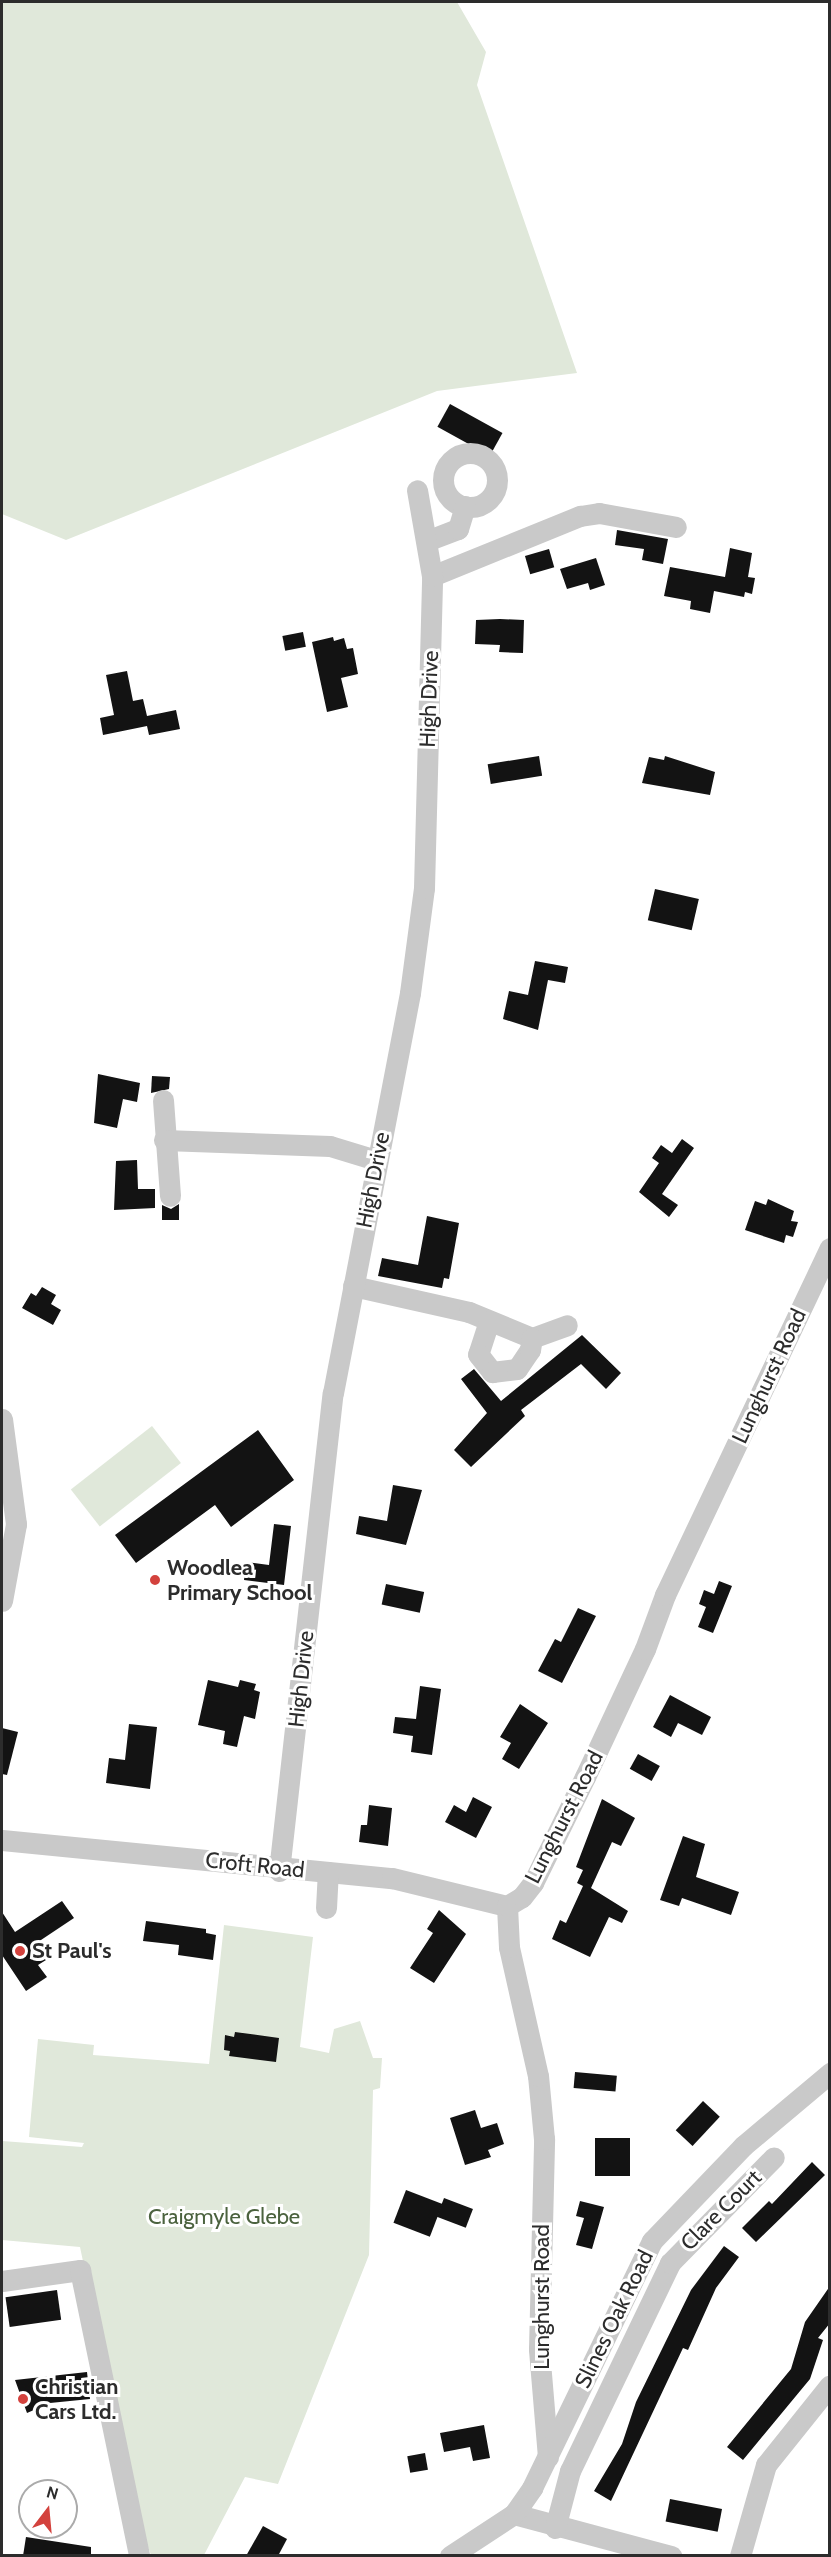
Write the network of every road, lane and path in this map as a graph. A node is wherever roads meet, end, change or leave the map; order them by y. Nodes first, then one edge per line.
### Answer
1 (417, 489) dead end
2 (465, 506) dead end
3 (676, 527) dead end
4 (429, 540) junction
5 (432, 576) junction
6 (163, 1100) dead end
7 (164, 1140) junction
8 (376, 1160) junction
9 (170, 1196) dead end
10 (830, 1248) edge
11 (353, 1286) junction
12 (489, 1321) junction
13 (567, 1324) dead end
14 (532, 1338) junction
15 (2, 1419) edge
16 (2, 1601) edge
17 (2, 1840) edge
18 (279, 1871) junction
19 (327, 1872) junction
20 (507, 1906) junction
21 (327, 1908) dead end
22 (830, 2073) edge
23 (774, 2157) dead end
24 (2, 2281) edge
25 (830, 2385) edge
26 (548, 2457) junction
27 (514, 2514) junction
28 (555, 2528) junction
29 (626, 2551) edge
30 (139, 2556) edge
31 (450, 2556) edge
32 (671, 2556) edge
33 (740, 2556) edge

1 - 4 street, High Drive
2 - 4 street
3 - 5 street
4 - 5 street, High Drive
5 - 8 street, High Drive
6 - 7 street
7 - 8 street
7 - 9 street
8 - 11 street, High Drive
10 - 20 street, Lunghurst Road
11 - 12 street
11 - 18 street, High Drive
12 - 14 street
12 - 14 street
13 - 14 street
15 - 16 street
17 - 18 street, Croft Road
18 - 19 street, Croft Road
19 - 20 street, Croft Road
19 - 21 street
20 - 26 street, Lunghurst Road
22 - 26 street, Slines Oak Road
23 - 28 street, Clare Court
24 - 30 street
25 - 33 street
26 - 27 street, Slines Oak Road
27 - 28 street
27 - 31 street, Slines Oak Road
28 - 29 street
29 - 32 street

